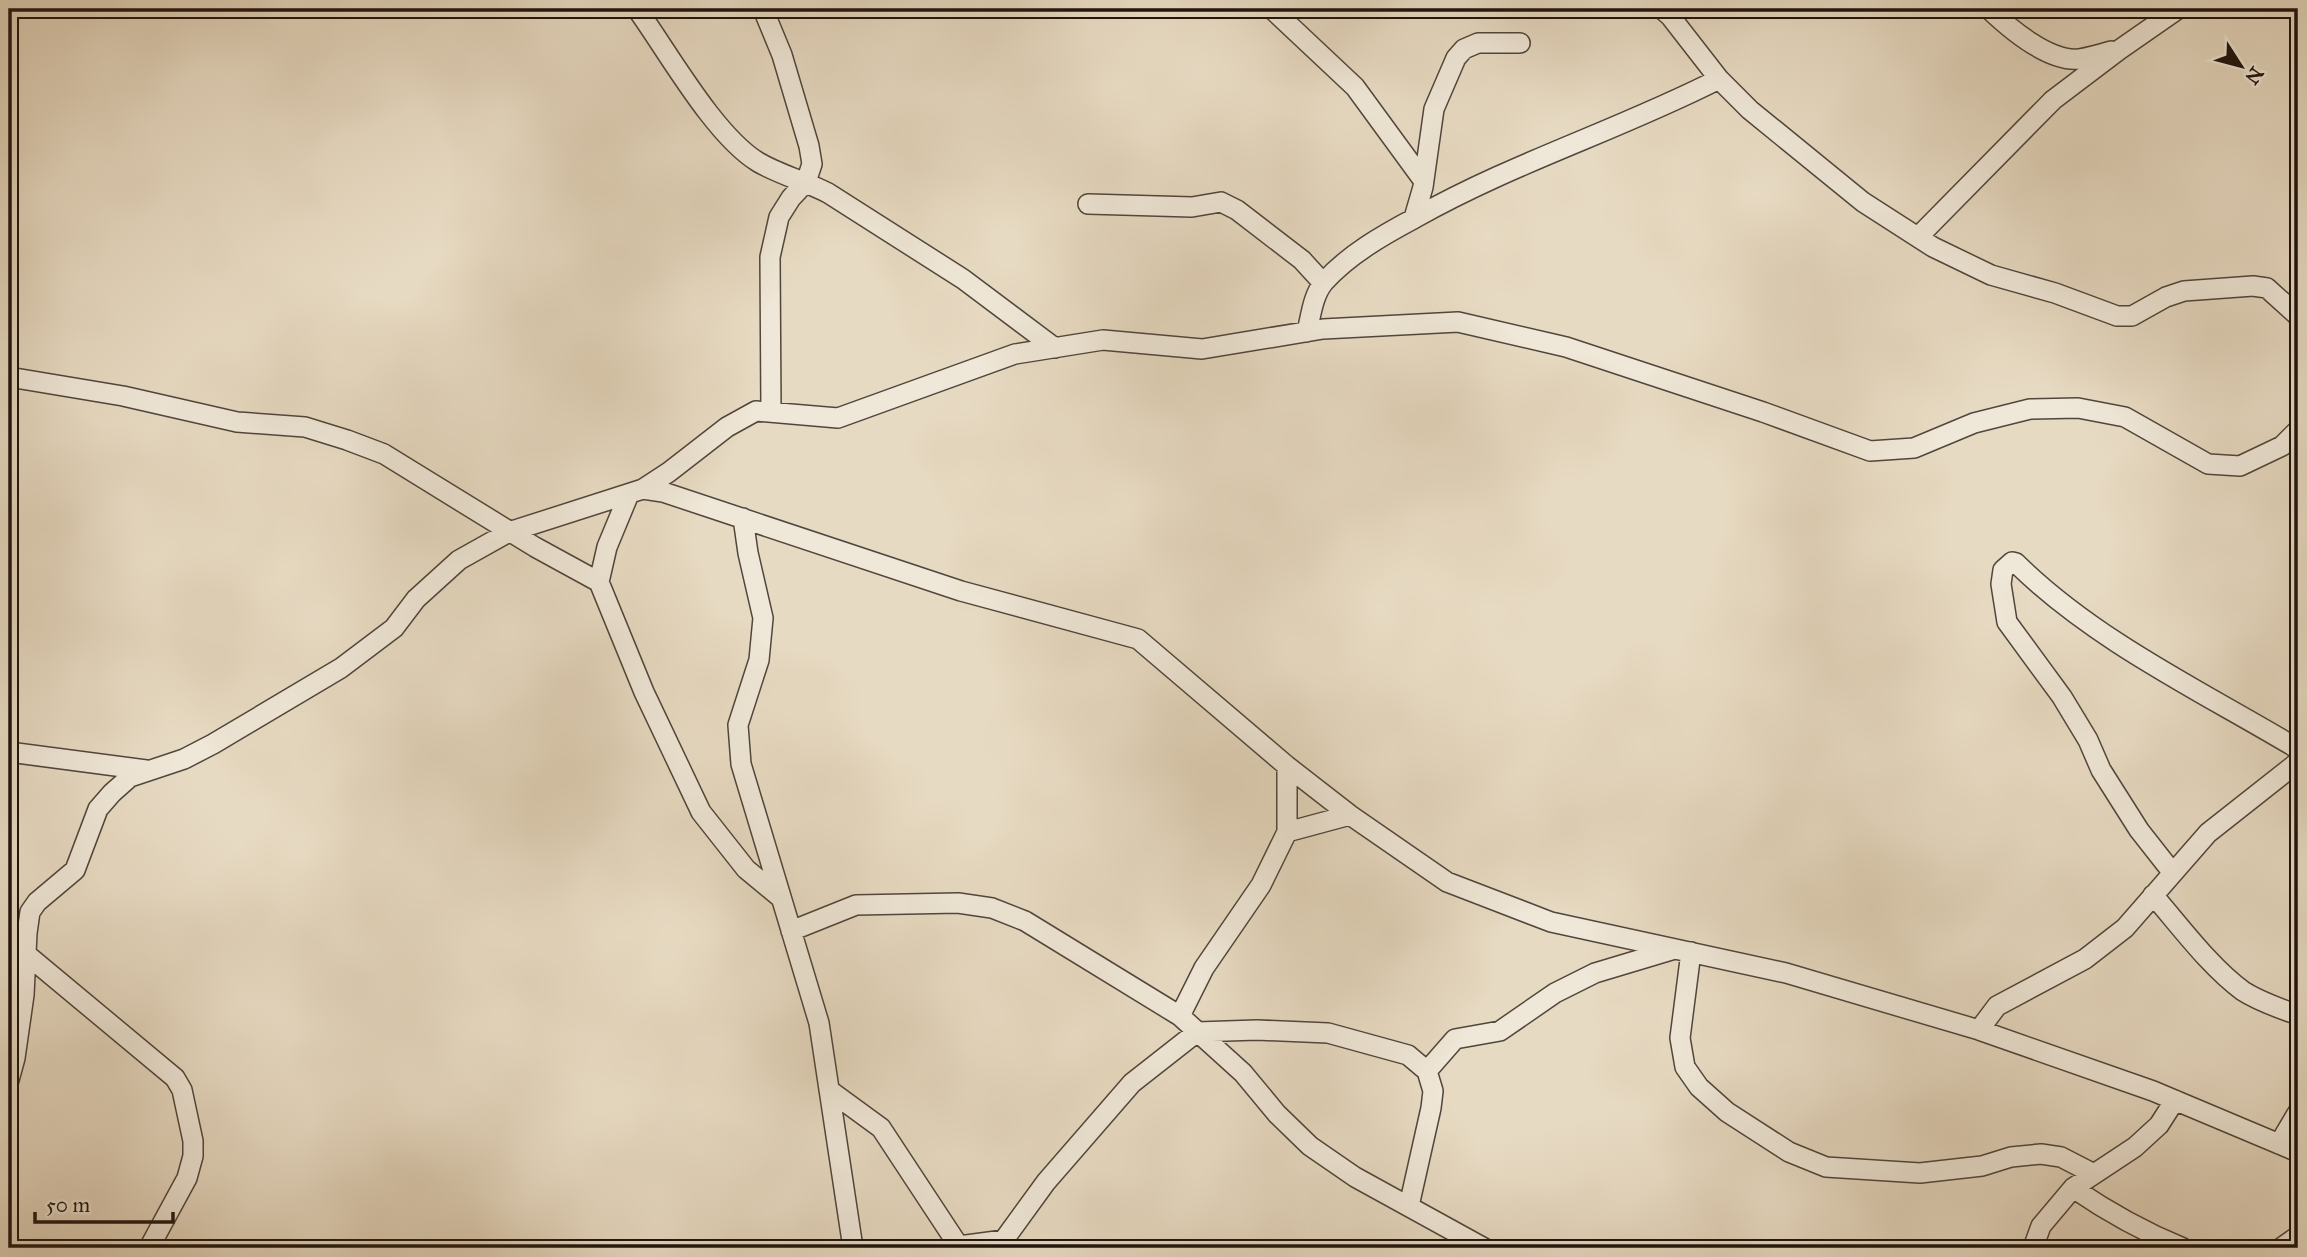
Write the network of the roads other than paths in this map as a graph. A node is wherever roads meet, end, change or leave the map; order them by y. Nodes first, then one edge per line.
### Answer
1 (638, 9) edge
2 (763, 9) edge
3 (1272, 9) edge
4 (1662, 9) edge
5 (1989, 9) edge
6 (2178, 9) edge
7 (1520, 43) dead end
8 (2119, 50) junction
9 (1719, 79) junction
10 (806, 182) junction
11 (1423, 183) junction
12 (1445, 201) junction
13 (1088, 204) dead end
14 (1413, 218) junction
15 (1918, 237) junction
16 (1323, 283) junction
17 (2298, 316) edge
18 (1307, 332) junction
19 (1055, 348) junction
20 (9, 377) edge
21 (771, 412) junction
22 (2298, 430) edge
23 (636, 491) junction
24 (743, 517) junction
25 (509, 531) junction
26 (599, 582) junction
27 (2298, 749) edge
28 (9, 752) edge
29 (2298, 761) edge
30 (1287, 766) junction
31 (146, 770) junction
32 (1350, 816) junction
33 (1287, 832) junction
34 (2172, 872) junction
35 (2152, 895) junction
36 (782, 898) junction
37 (791, 931) junction
38 (1684, 950) junction
39 (26, 954) junction
40 (2298, 1015) edge
41 (1180, 1016) junction
42 (1979, 1030) junction
43 (1197, 1032) junction
44 (1427, 1071) junction
45 (9, 1080) edge
46 (829, 1090) junction
47 (2175, 1100) junction
48 (2298, 1112) edge
49 (2279, 1144) junction
50 (2298, 1152) edge
51 (2094, 1174) junction
52 (2073, 1188) junction
53 (1409, 1206) junction
54 (2298, 1236) edge
55 (1001, 1244) edge
56 (959, 1247) edge
57 (149, 1248) edge
58 (853, 1248) edge
59 (1484, 1248) edge
60 (2033, 1248) edge
61 (2183, 1248) edge
62 (2281, 1248) edge

1 - 10 street
2 - 10 street
3 - 11 street
4 - 9 street
5 - 8 street
6 - 8 street
7 - 11 street
8 - 15 street
9 - 12 street
9 - 15 street
10 - 19 street
10 - 21 street
11 - 12 street
11 - 14 street
12 - 14 street
13 - 16 street
14 - 16 street
15 - 17 street
16 - 18 street
18 - 19 street
18 - 22 street
19 - 21 street
20 - 25 street
21 - 23 street
23 - 24 street
23 - 25 street
23 - 26 street
24 - 30 street
24 - 36 street
25 - 26 street
25 - 31 street
26 - 36 street
27 - 34 street
28 - 31 street
29 - 34 street
30 - 32 street
30 - 33 street
31 - 39 street
32 - 33 street
32 - 38 street
33 - 41 street
34 - 35 street
35 - 40 street
35 - 42 street
36 - 37 street
37 - 41 street
37 - 46 street
38 - 42 street
38 - 44 street
38 - 51 street
39 - 45 street
39 - 57 street
41 - 43 street
42 - 47 street
43 - 44 street
43 - 53 street
43 - 55 street
44 - 53 street
46 - 56 street
46 - 58 street
47 - 49 street
47 - 51 street
48 - 49 street
49 - 50 street
51 - 52 street
52 - 60 street
52 - 61 street
53 - 59 street
54 - 62 street
55 - 56 street

